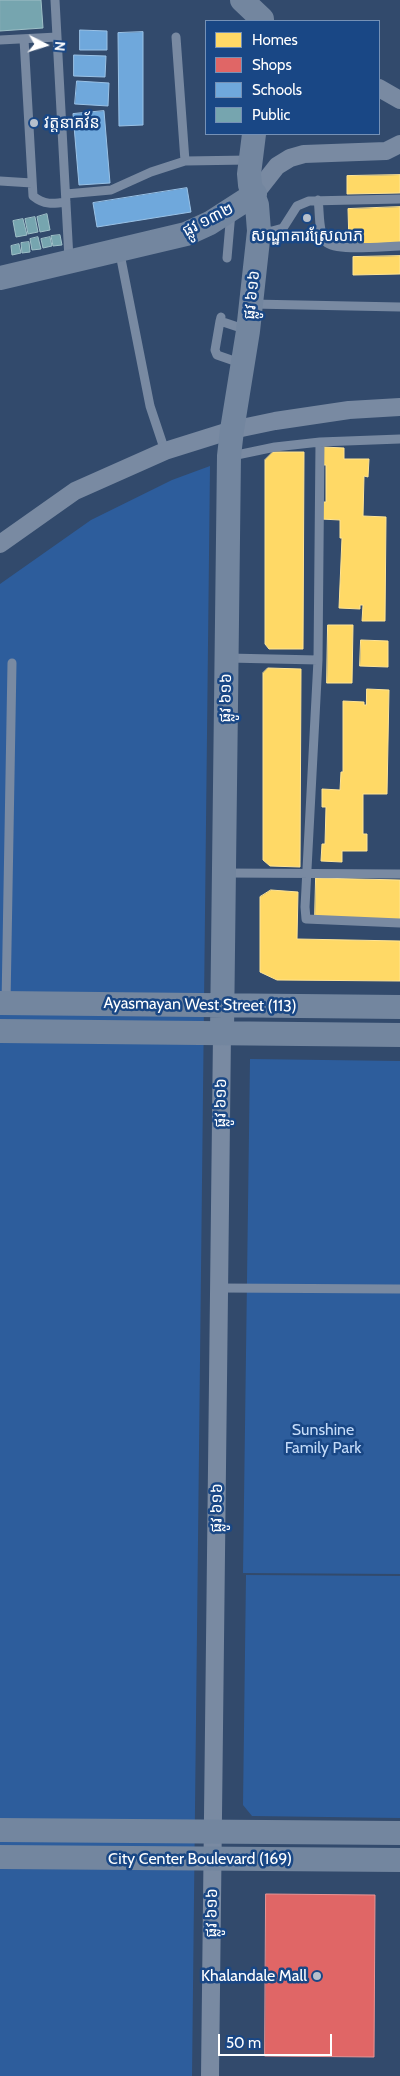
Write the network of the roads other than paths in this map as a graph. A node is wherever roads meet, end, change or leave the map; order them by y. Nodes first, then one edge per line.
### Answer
1 (55, 0) edge
2 (242, 0) edge
3 (262, 15) edge
4 (176, 36) dead end
5 (57, 37) junction
6 (24, 39) junction
7 (0, 40) edge
8 (380, 89) edge
9 (400, 100) edge
10 (254, 135) edge
11 (400, 144) edge
12 (184, 160) junction
13 (250, 160) junction
14 (0, 182) edge
15 (32, 182) junction
16 (254, 194) junction
17 (66, 198) junction
18 (400, 199) edge
19 (318, 200) junction
20 (231, 210) junction
21 (259, 230) junction
22 (400, 246) edge
23 (120, 253) junction
24 (227, 258) dead end
25 (70, 262) junction
26 (0, 278) edge
27 (251, 304) junction
28 (400, 307) edge
29 (248, 331) junction
30 (243, 364) junction
31 (400, 407) edge
32 (232, 430) junction
33 (400, 439) edge
34 (320, 442) junction
35 (165, 451) junction
36 (229, 456) junction
37 (0, 544) edge
38 (226, 658) junction
39 (318, 660) junction
40 (12, 663) dead end
41 (308, 872) junction
42 (224, 873) junction
43 (400, 874) edge
44 (400, 923) edge
45 (3, 936) edge
46 (3, 1003) edge
47 (223, 1005) junction
48 (400, 1007) edge
49 (2, 1031) edge
50 (222, 1033) junction
51 (400, 1035) edge
52 (219, 1288) junction
53 (400, 1289) edge
54 (0, 1830) edge
55 (213, 1832) junction
56 (400, 1833) edge
57 (0, 1858) edge
58 (213, 1859) junction
59 (400, 1860) edge
60 (210, 2076) edge

1 - 5 lane
2 - 3 street
4 - 12 lane
5 - 6 lane
5 - 17 lane
6 - 7 lane
6 - 15 lane
8 - 9 street
10 - 13 street, ផ្លូវ ៦១៦
11 - 16 street, ផ្លូវ ១៣២
12 - 13 lane
12 - 17 lane
13 - 16 street, ផ្លូវ ៦១៦
14 - 15 lane
15 - 17 lane
16 - 20 street, ផ្លូវ ១៣២
16 - 21 street, ផ្លូវ ៦១៦
17 - 25 lane
18 - 19 lane
19 - 21 lane
19 - 22 lane
20 - 23 street, ផ្លូវ ១៣២
20 - 24 lane
21 - 27 street, ផ្លូវ ៦១៦
23 - 25 street, ផ្លូវ ១៣២
23 - 35 lane
25 - 26 street, ផ្លូវ ១៣២
27 - 28 lane
27 - 29 street, ផ្លូវ ៦១៦
29 - 30 street, ផ្លូវ ៦១៦
29 - 30 lane
30 - 32 street, ផ្លូវ ៦១៦
31 - 32 street
32 - 35 street
32 - 36 street, ផ្លូវ ៦១៦
33 - 34 lane
34 - 36 lane
34 - 39 lane
35 - 37 street
36 - 38 street, ផ្លូវ ៦១៦
38 - 39 lane
38 - 42 street, ផ្លូវ ៦១៦
39 - 41 lane
40 - 45 lane
41 - 42 lane
41 - 43 lane
41 - 44 lane
42 - 47 street, ផ្លូវ ៦១៦
45 - 46 lane
46 - 47 street, Ayasmayan West Street (113)
46 - 49 street
47 - 48 street, Ayasmayan West Street (113)
47 - 50 street, ផ្លូវ ៦១៦
49 - 50 street, Ayasmayan West Street (113)
50 - 51 street, Ayasmayan West Street (113)
50 - 52 street, ផ្លូវ ៦១៦
52 - 53 lane
52 - 55 street, ផ្លូវ ៦១៦
54 - 55 street, City Center Boulevard (169)
55 - 56 street, City Center Boulevard (169)
55 - 58 street, ផ្លូវ ៦១៦
57 - 58 street, City Center Boulevard (169)
58 - 59 street, City Center Boulevard (169)
58 - 60 street, ផ្លូវ ៦១៦

